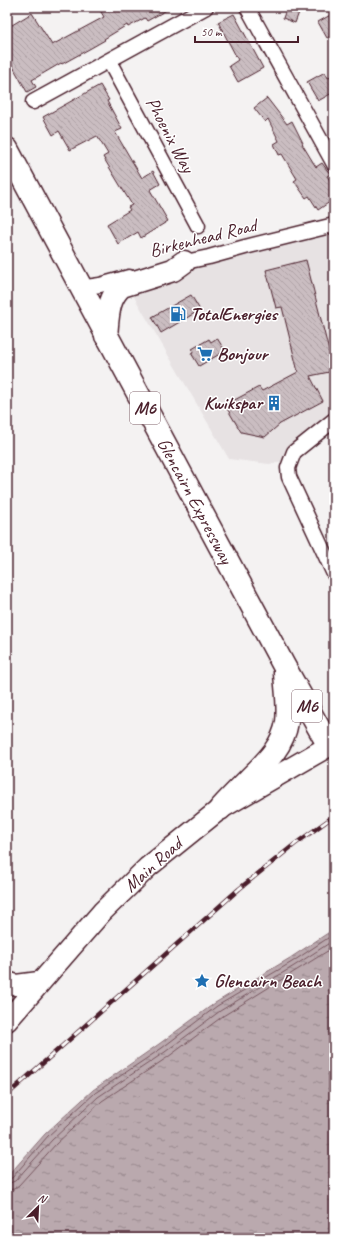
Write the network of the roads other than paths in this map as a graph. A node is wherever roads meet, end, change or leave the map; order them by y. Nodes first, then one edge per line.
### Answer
1 (206, 7) edge
2 (247, 7) edge
3 (109, 61) junction
4 (33, 102) dead end
5 (7, 149) edge
6 (334, 164) edge
7 (334, 225) edge
8 (198, 226) dead end
9 (184, 262) junction
10 (80, 288) junction
11 (106, 336) junction
12 (334, 420) edge
13 (334, 574) edge
14 (284, 666) junction
15 (332, 745) edge
16 (220, 809) junction
17 (7, 982) edge
18 (39, 982) junction
19 (7, 1020) edge

1 - 3 street
2 - 6 street
3 - 4 street
3 - 8 street, Phoenix Way
5 - 10 main road, Glencairn Expressway / M6
7 - 9 street, Birkenhead Road
9 - 10 street, Birkenhead Road
9 - 11 main road
10 - 11 main road, Glencairn Expressway / M6
11 - 14 main road, Glencairn Expressway / M6
12 - 13 street
14 - 15 main road, Glencairn Expressway / M6
14 - 16 main road
15 - 16 main road, Main Road
16 - 18 main road, Main Road
17 - 18 main road
18 - 19 main road, Main Road

